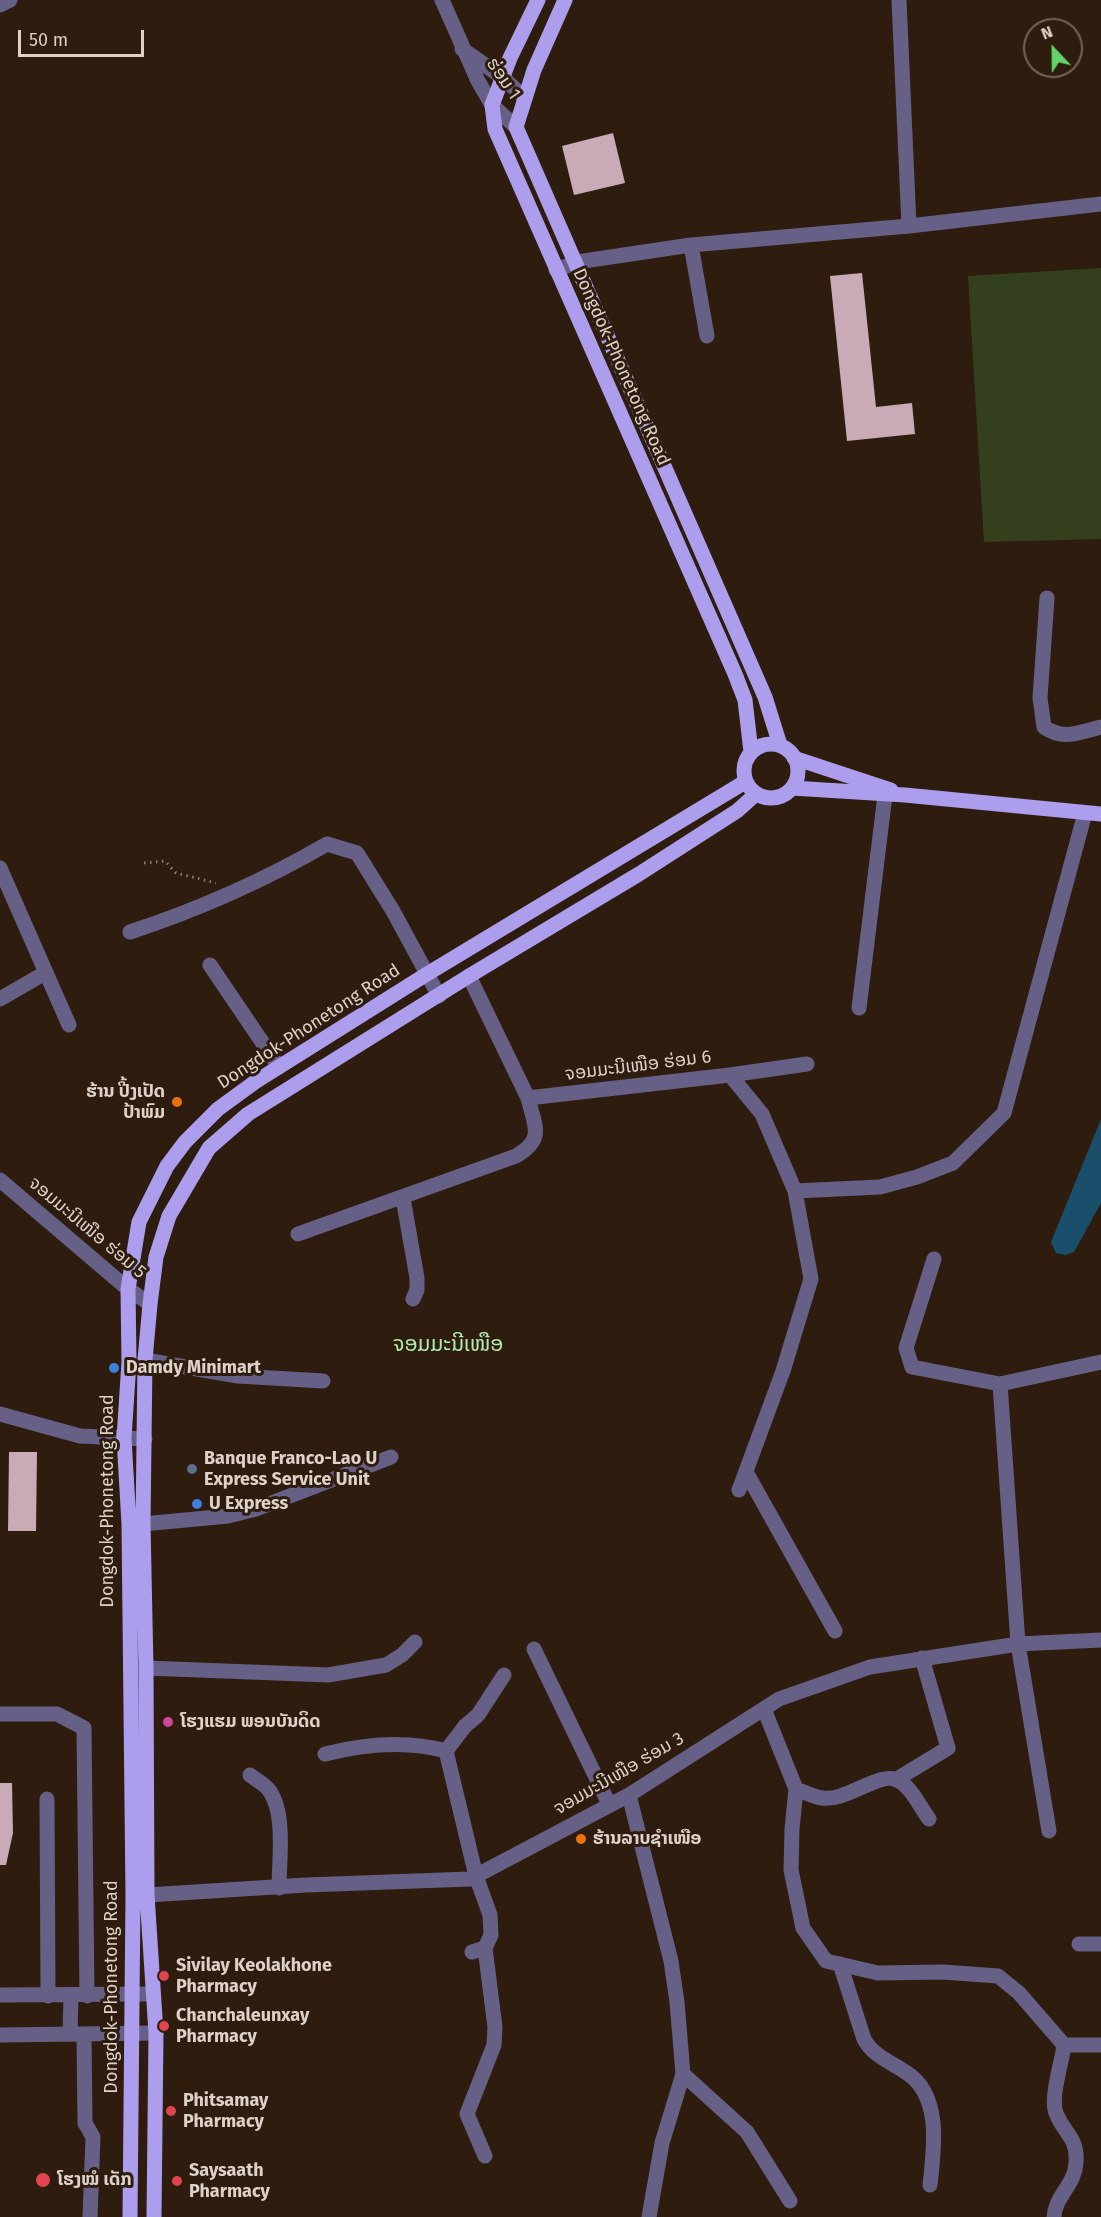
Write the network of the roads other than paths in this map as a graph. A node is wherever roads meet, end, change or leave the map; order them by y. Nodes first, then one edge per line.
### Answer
1 (10, 0) edge
2 (442, 0) edge
3 (538, 0) edge
4 (565, 0) edge
5 (898, 0) edge
6 (0, 5) edge
7 (462, 49) junction
8 (502, 77) junction
9 (524, 97) junction
10 (492, 105) junction
11 (516, 127) junction
12 (1101, 204) edge
13 (909, 225) junction
14 (691, 245) junction
15 (577, 262) junction
16 (556, 270) junction
17 (707, 336) dead end
18 (1047, 598) dead end
19 (1101, 727) edge
20 (780, 745) junction
21 (751, 752) junction
22 (794, 758) junction
23 (745, 782) junction
24 (792, 788) junction
25 (756, 794) junction
26 (885, 795) junction
27 (905, 795) junction
28 (1085, 813) junction
29 (1101, 814) edge
30 (0, 868) edge
31 (130, 932) dead end
32 (210, 965) dead end
33 (45, 973) junction
34 (427, 974) junction
35 (470, 976) junction
36 (439, 996) junction
37 (0, 999) edge
38 (859, 1008) dead end
39 (69, 1025) dead end
40 (807, 1064) dead end
41 (279, 1067) junction
42 (730, 1075) junction
43 (528, 1098) junction
44 (0, 1180) edge
45 (795, 1191) junction
46 (403, 1198) junction
47 (298, 1234) dead end
48 (934, 1259) dead end
49 (128, 1289) junction
50 (413, 1299) dead end
51 (150, 1304) junction
52 (146, 1360) junction
53 (1101, 1362) edge
54 (323, 1382) dead end
55 (1000, 1384) junction
56 (0, 1414) edge
57 (124, 1438) junction
58 (145, 1439) junction
59 (392, 1457) dead end
60 (746, 1472) junction
61 (739, 1490) dead end
62 (143, 1524) junction
63 (835, 1630) dead end
64 (1101, 1640) edge
65 (415, 1642) dead end
66 (1018, 1644) junction
67 (534, 1649) dead end
68 (922, 1658) junction
69 (146, 1668) junction
70 (504, 1674) dead end
71 (764, 1708) junction
72 (0, 1714) edge
73 (446, 1751) junction
74 (325, 1754) dead end
75 (250, 1775) dead end
76 (897, 1779) junction
77 (796, 1790) junction
78 (629, 1795) junction
79 (47, 1799) dead end
80 (609, 1804) junction
81 (928, 1819) dead end
82 (1049, 1831) dead end
83 (476, 1876) junction
84 (279, 1888) junction
85 (147, 1896) junction
86 (1079, 1944) dead end
87 (1101, 1944) edge
88 (840, 1964) junction
89 (131, 1994) junction
90 (153, 1994) junction
91 (0, 1995) edge
92 (48, 1996) junction
93 (71, 1996) junction
94 (87, 1996) junction
95 (156, 2033) junction
96 (77, 2034) junction
97 (131, 2035) junction
98 (0, 2036) edge
99 (1064, 2045) junction
100 (1101, 2045) edge
101 (683, 2074) junction
102 (485, 2156) dead end
103 (930, 2185) dead end
104 (790, 2201) dead end
105 (90, 2217) edge
106 (130, 2217) edge
107 (154, 2217) edge
108 (649, 2217) edge
109 (1054, 2217) edge

1 - 6 street
2 - 7 street, ຮ່ອມ 1
3 - 8 main road, Dongdok-Phonetong Road
4 - 9 main road
5 - 13 street
7 - 8 street, ຮ່ອມ 1
7 - 10 street, ຮ່ອມ 1
8 - 9 street, ຮ່ອມ 1
8 - 10 main road, Dongdok-Phonetong Road
9 - 11 main road
10 - 11 street, ຮ່ອມ 1
10 - 16 main road, Dongdok-Phonetong Road
11 - 15 main road, Dongdok-Phonetong Road
12 - 13 street
13 - 14 street
14 - 15 street
14 - 17 street
15 - 16 street
15 - 20 main road, Dongdok-Phonetong Road
16 - 21 main road, Dongdok-Phonetong Road
18 - 19 street
20 - 21 main road
20 - 22 main road, Dongdok-Phonetong Road
21 - 23 main road, Dongdok-Phonetong Road
22 - 24 main road
22 - 27 main road
23 - 25 main road
23 - 34 main road, Dongdok-Phonetong Road
24 - 25 main road
24 - 26 main road
25 - 35 main road, Dongdok-Phonetong Road
26 - 27 main road
26 - 38 street
27 - 28 main road
28 - 29 main road
28 - 45 street
30 - 33 street
31 - 34 street
32 - 41 street
33 - 37 street
33 - 39 street
34 - 36 street
34 - 41 main road, Dongdok-Phonetong Road
35 - 36 main road, Dongdok-Phonetong Road
35 - 43 street
36 - 51 main road, Dongdok-Phonetong Road
40 - 42 street
41 - 49 main road, Dongdok-Phonetong Road
42 - 43 street, ຈອມມະນີເໜືອ ຮ່ອມ 6
42 - 45 street, ຈອມມະນີເໜືອ ຮ່ອມ 6
43 - 46 street
44 - 49 street, ຈອມມະນີເໜືອ ຮ່ອມ 5
45 - 60 street, ຈອມມະນີເໜືອ ຮ່ອມ 6
46 - 47 street
46 - 50 street
48 - 55 street
49 - 51 street, ຈອມມະນີເໜືອ ຮ່ອມ 5
49 - 57 main road, Dongdok-Phonetong Road
51 - 52 main road, Dongdok-Phonetong Road
52 - 54 street
52 - 58 main road, Dongdok-Phonetong Road
53 - 55 street
55 - 66 street
56 - 57 street
57 - 58 street
57 - 89 main road, Dongdok-Phonetong Road
58 - 62 main road, Dongdok-Phonetong Road
59 - 62 street
60 - 61 street, ຈອມມະນີເໜືອ ຮ່ອມ 6
60 - 63 street
62 - 69 main road, Dongdok-Phonetong Road
64 - 66 street, ຈອມມະນີເໜືອ ຮ່ອມ 3
65 - 69 street
66 - 68 street, ຈອມມະນີເໜືອ ຮ່ອມ 3
66 - 82 street
67 - 80 street
68 - 71 street, ຈອມມະນີເໜືອ ຮ່ອມ 3
68 - 76 street
69 - 85 main road, Dongdok-Phonetong Road
70 - 73 street
71 - 77 street
71 - 78 street, ຈອມມະນີເໜືອ ຮ່ອມ 3
72 - 94 street
73 - 74 street
73 - 83 street
75 - 84 street
76 - 77 street
76 - 81 street
77 - 88 street
78 - 80 street, ຈອມມະນີເໜືອ ຮ່ອມ 3
78 - 101 street
79 - 92 street
80 - 83 street, ຈອມມະນີເໜືອ ຮ່ອມ 3
83 - 84 street, ຈອມມະນີເໜືອ ຮ່ອມ 3
83 - 102 street
84 - 85 street, ຈອມມະນີເໜືອ ຮ່ອມ 3
85 - 90 main road, Dongdok-Phonetong Road
86 - 87 street
88 - 99 street
88 - 103 street
89 - 90 street
89 - 94 street
89 - 97 main road, Dongdok-Phonetong Road
90 - 95 main road, Dongdok-Phonetong Road
91 - 92 street
92 - 93 street
93 - 94 street
93 - 96 street
95 - 97 street
95 - 107 main road, Dongdok-Phonetong Road
96 - 97 street
96 - 98 street
96 - 105 street
97 - 106 main road, Dongdok-Phonetong Road
99 - 100 street
99 - 109 street
101 - 104 street
101 - 108 street

